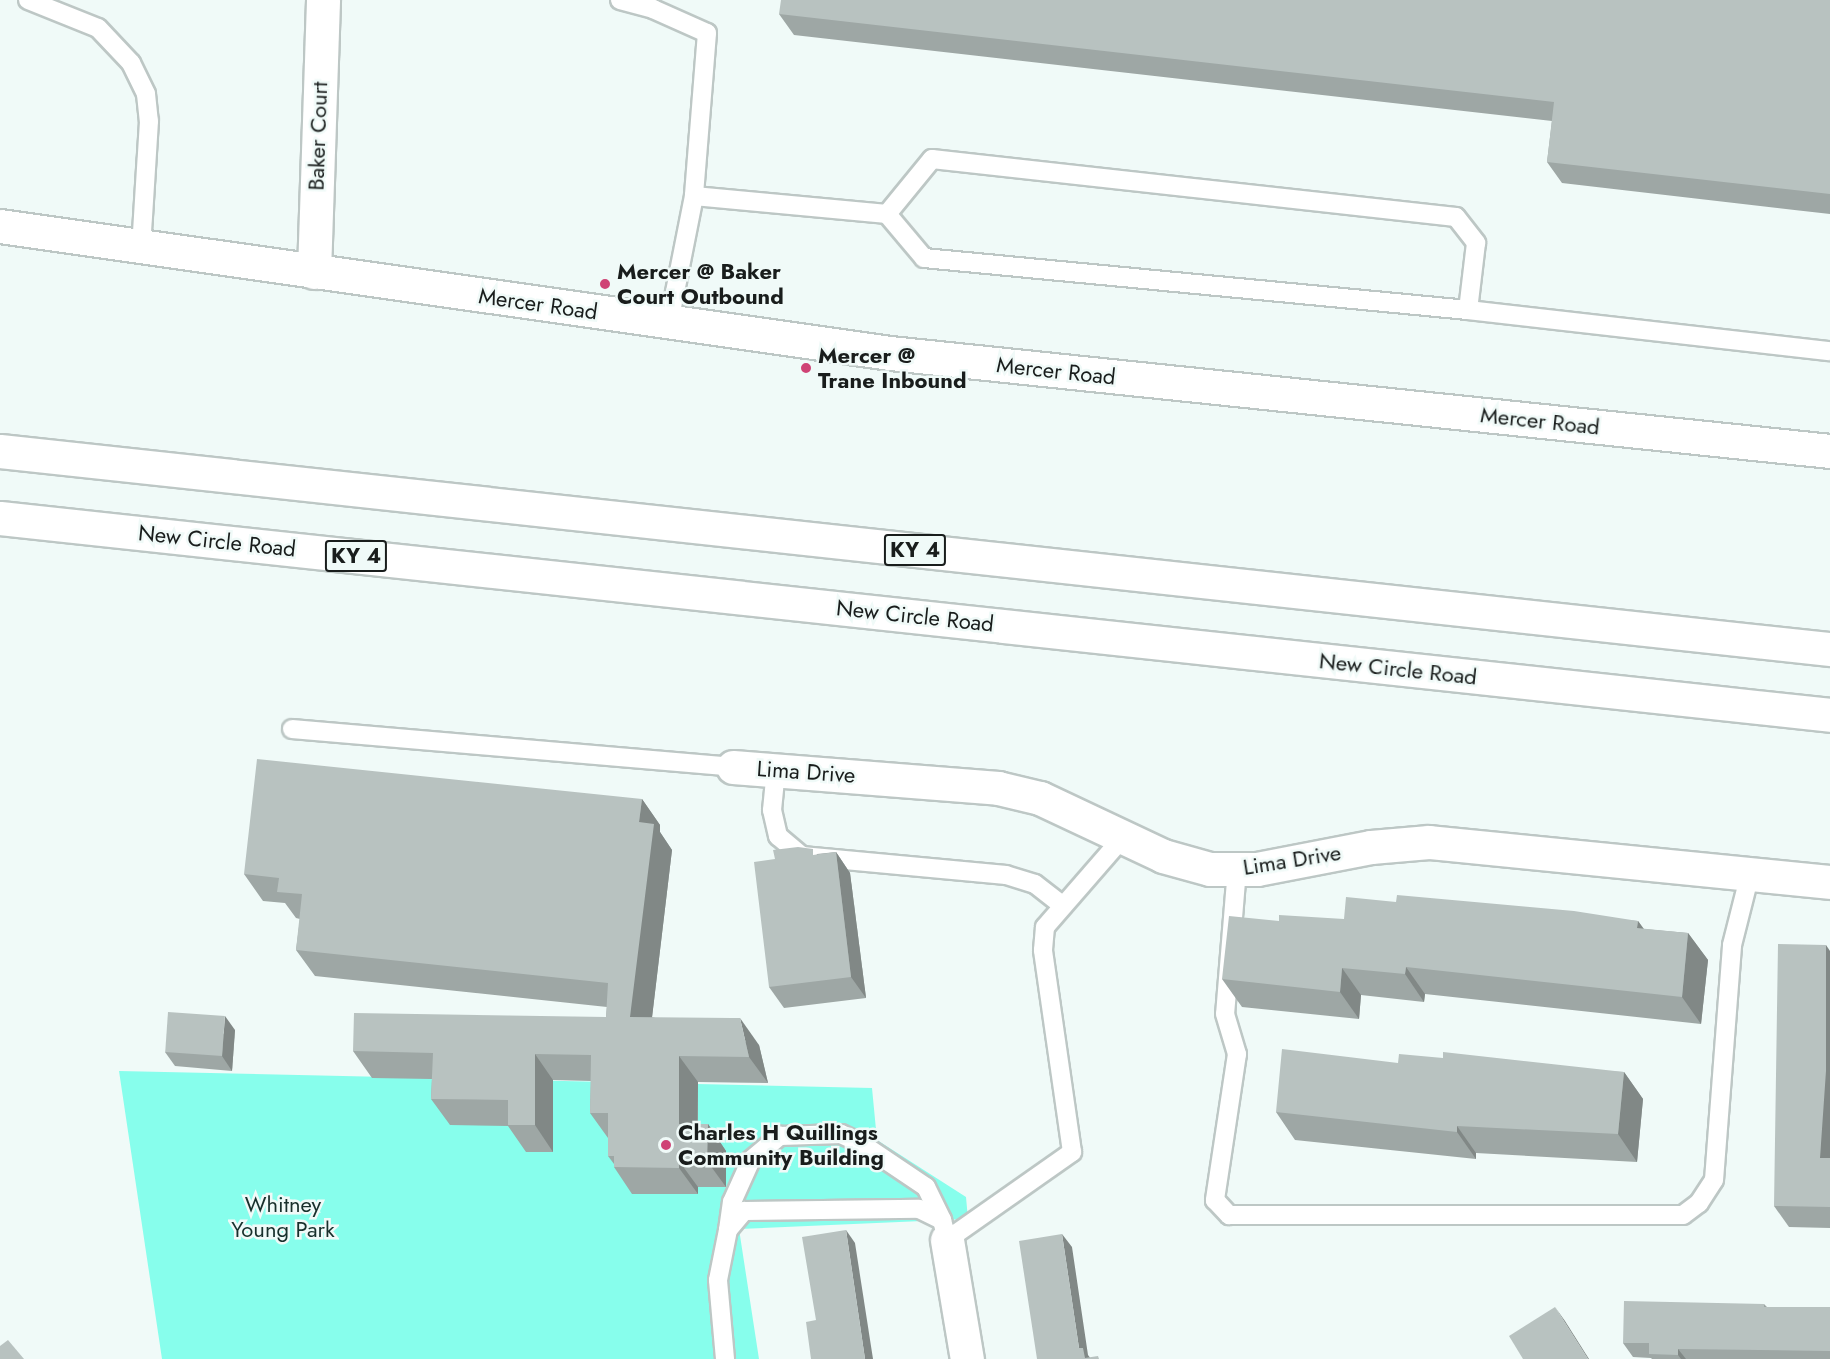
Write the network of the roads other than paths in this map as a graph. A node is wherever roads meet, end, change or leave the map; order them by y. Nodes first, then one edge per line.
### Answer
1 (28, 0) edge
2 (322, 0) edge
3 (620, 0) edge
4 (694, 196) junction
5 (887, 214) junction
6 (0, 226) edge
7 (141, 247) junction
8 (314, 272) junction
9 (1468, 310) junction
10 (669, 322) junction
11 (1830, 351) edge
12 (1830, 451) edge
13 (0, 452) edge
14 (0, 518) edge
15 (1830, 649) edge
16 (1830, 716) edge
17 (292, 729) dead end
18 (733, 767) joint
19 (776, 770) junction
20 (1124, 836) junction
21 (1237, 869) junction
22 (1750, 874) junction
23 (1830, 882) edge
24 (1062, 905) junction
25 (728, 1230) junction
26 (944, 1230) junction
27 (725, 1359) edge
28 (967, 1359) edge

1 - 7 lane
2 - 8 main road, Baker Court
3 - 4 lane
4 - 5 lane
4 - 10 lane
5 - 9 lane
5 - 9 lane
6 - 7 main road, Mercer Road
7 - 8 main road, Mercer Road
8 - 10 main road, Mercer Road
9 - 11 lane
10 - 12 main road, Mercer Road
13 - 15 main road, KY 4
14 - 16 main road, New Circle Road / KY 4
17 - 18 lane
18 - 19 main road, Lima Drive
19 - 20 main road, Lima Drive
19 - 24 lane
20 - 21 main road, Lima Drive
20 - 24 lane
21 - 22 main road, Lima Drive
21 - 22 lane
22 - 23 main road, Lima Drive
24 - 26 lane
25 - 26 lane
25 - 26 lane
25 - 27 lane
26 - 28 main road

